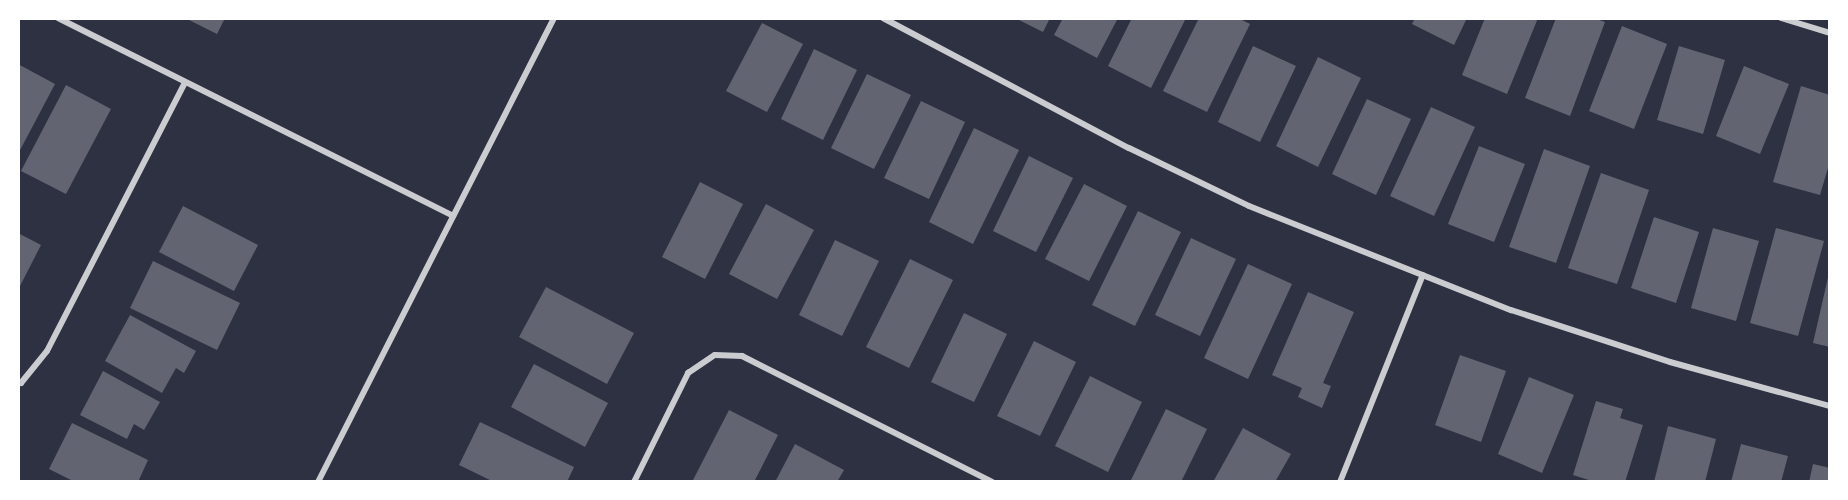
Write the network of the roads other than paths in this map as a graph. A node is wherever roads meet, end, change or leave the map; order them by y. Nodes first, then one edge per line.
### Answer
1 (58, 18) edge
2 (554, 18) edge
3 (883, 18) edge
4 (1781, 18) edge
5 (1830, 33) edge
6 (185, 82) junction
7 (453, 216) junction
8 (1423, 275) junction
9 (20, 383) edge
10 (1830, 406) edge
11 (318, 482) edge
12 (634, 482) edge
13 (992, 482) edge
14 (1340, 482) edge

1 - 6 street
2 - 7 street
3 - 8 street
4 - 5 street
6 - 7 street
6 - 9 street
7 - 11 street
8 - 10 street
8 - 14 street
12 - 13 street

